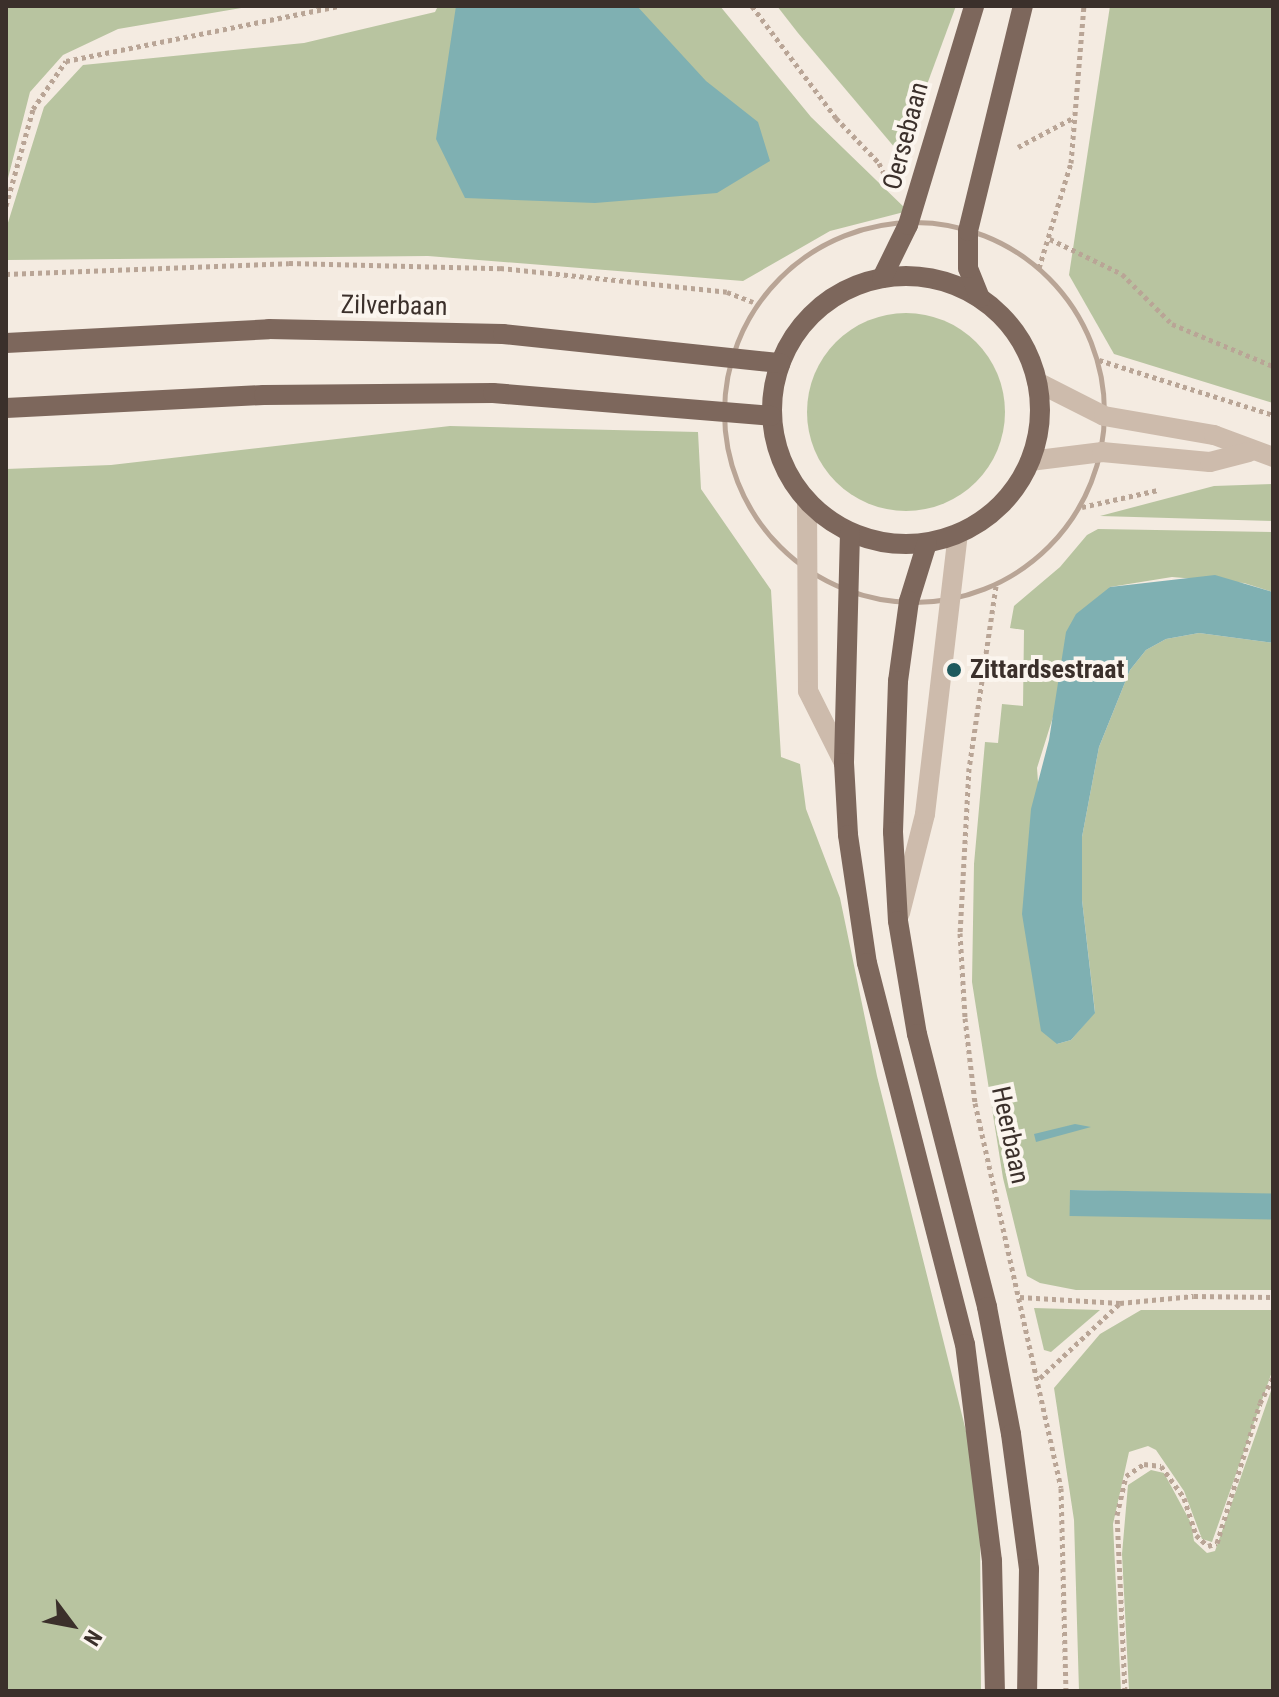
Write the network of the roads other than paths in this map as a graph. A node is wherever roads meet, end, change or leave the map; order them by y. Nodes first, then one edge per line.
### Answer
1 (974, 6) edge
2 (1023, 6) edge
3 (882, 278) junction
4 (980, 298) junction
5 (6, 343) edge
6 (780, 363) junction
7 (1037, 382) junction
8 (6, 408) edge
9 (771, 416) junction
10 (1249, 452) junction
11 (1273, 457) edge
12 (1030, 461) junction
13 (807, 502) junction
14 (850, 533) junction
15 (958, 534) junction
16 (927, 543) junction
17 (844, 763) junction
18 (898, 921) junction
19 (995, 1691) edge
20 (1027, 1691) edge

1 - 3 main road, Oersebaan
2 - 4 main road
3 - 4 main road
3 - 6 main road
4 - 7 main road
5 - 6 main road, Zilverbaan
6 - 9 main road
7 - 10 street
7 - 12 main road
8 - 9 main road
9 - 13 main road
10 - 11 street
10 - 12 street
12 - 15 main road
13 - 14 main road
13 - 17 street
14 - 16 main road
14 - 17 main road
15 - 16 main road
15 - 18 street
16 - 18 main road
17 - 19 main road
18 - 20 main road

